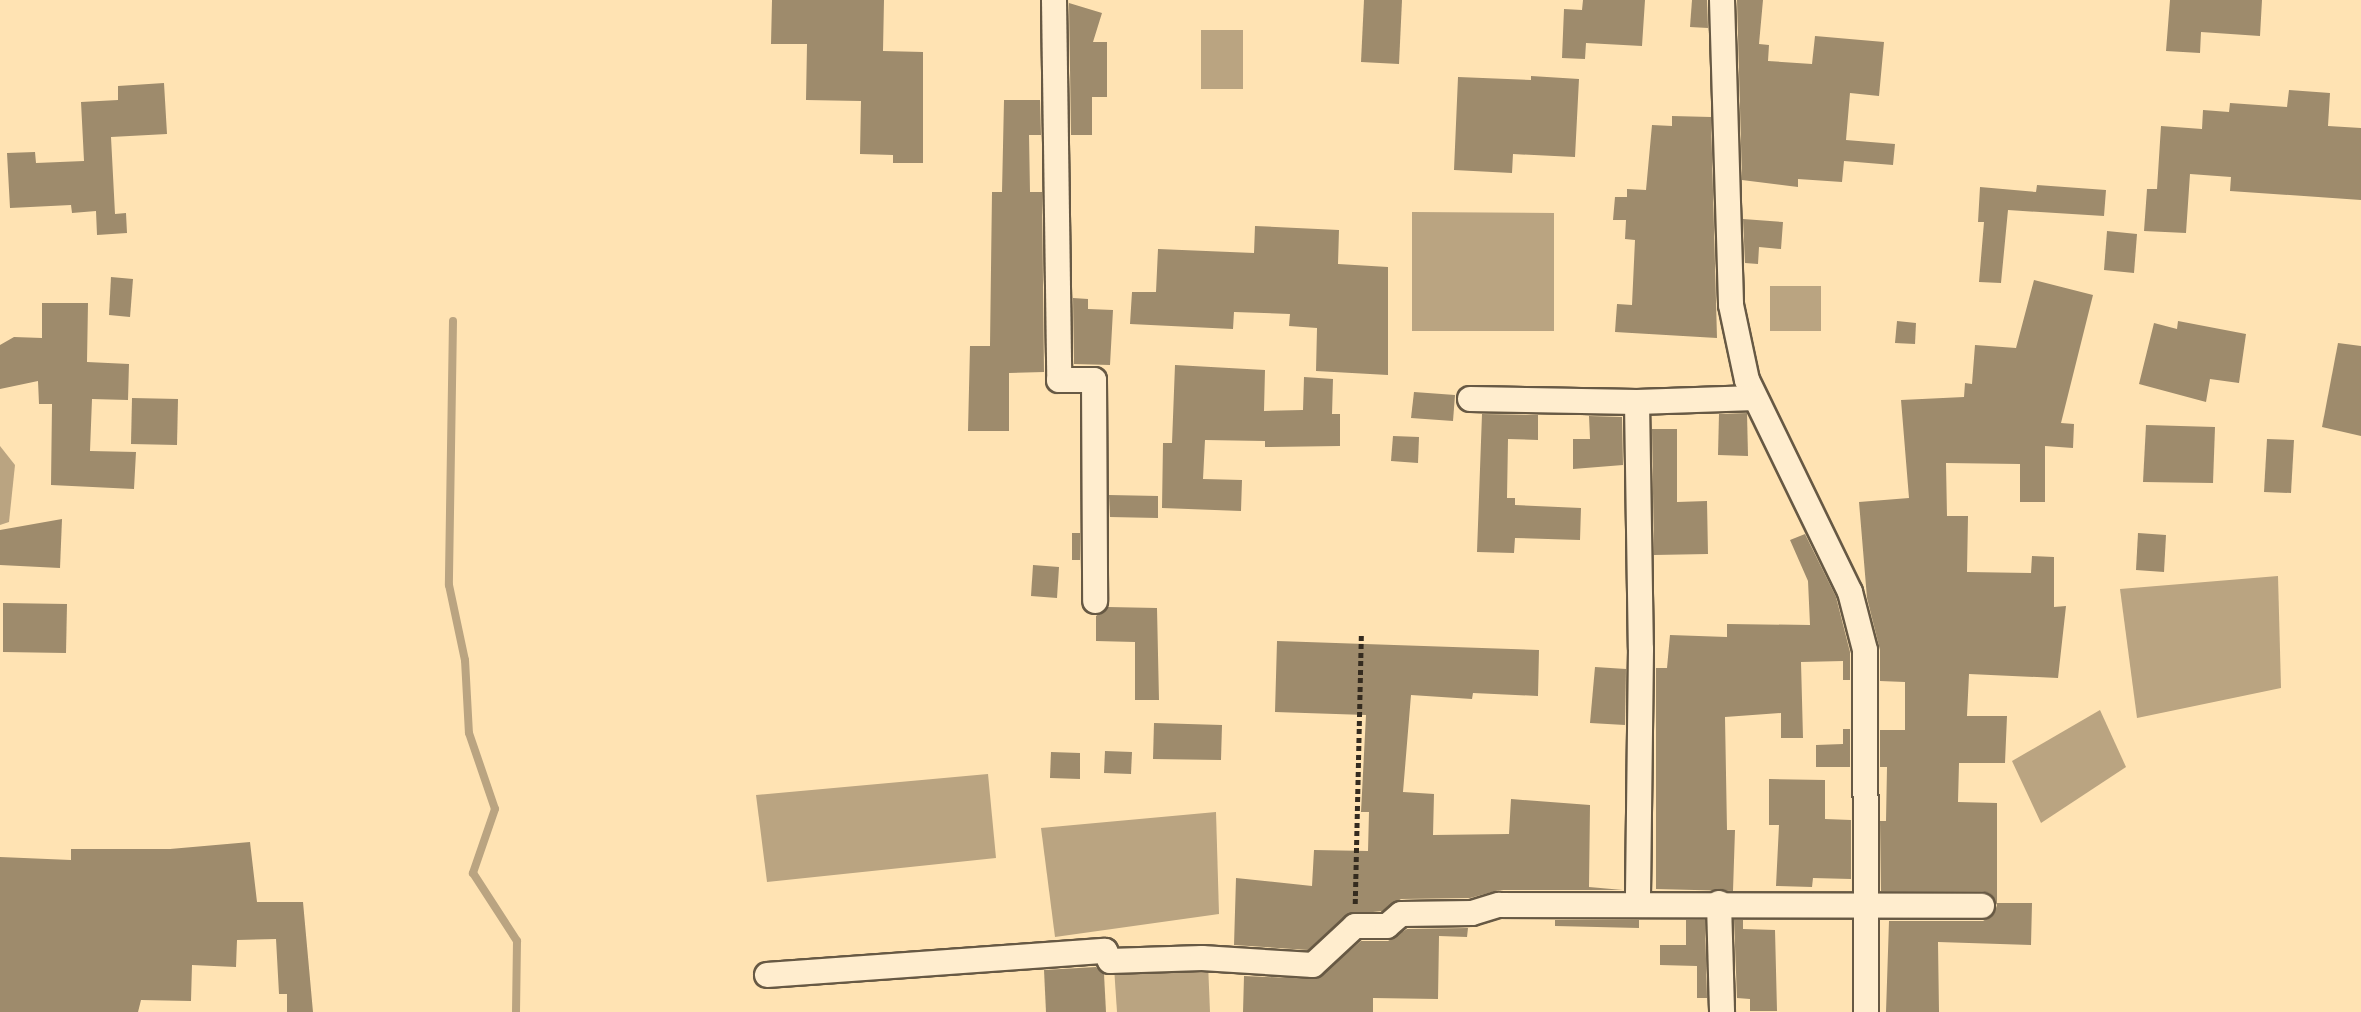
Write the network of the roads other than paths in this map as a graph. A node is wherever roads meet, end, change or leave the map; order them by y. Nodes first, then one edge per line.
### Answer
1 (1054, 0) edge
2 (1722, 0) edge
3 (1755, 398) junction
4 (1470, 400) dead end
5 (1637, 402) junction
6 (1095, 601) dead end
7 (1719, 903) junction
8 (1638, 904) junction
9 (1867, 905) junction
10 (1982, 906) dead end
11 (766, 975) dead end
12 (1723, 1012) edge
13 (1867, 1012) edge

1 - 6 street
2 - 3 street
3 - 5 street
3 - 9 street
4 - 5 street
5 - 8 street
7 - 8 street
7 - 9 street
7 - 12 street
8 - 11 street
9 - 10 street
9 - 13 street

